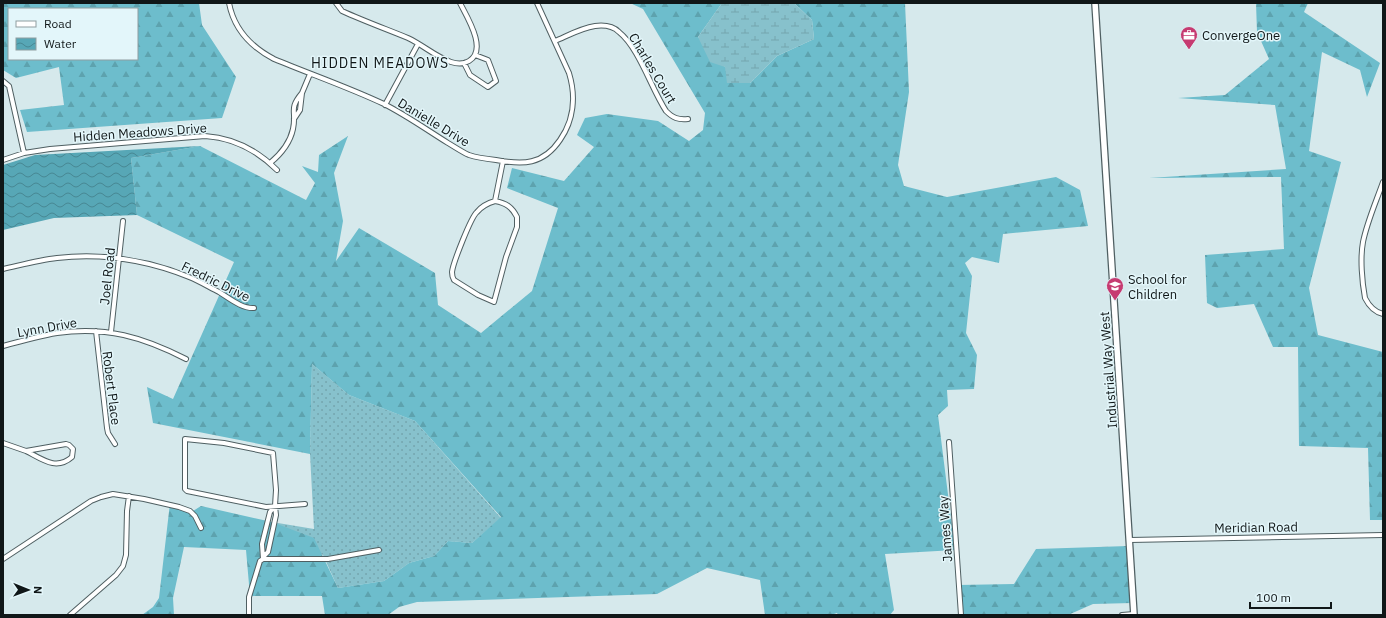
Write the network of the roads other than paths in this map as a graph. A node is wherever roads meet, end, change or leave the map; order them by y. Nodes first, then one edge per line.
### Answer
1 (229, 3) edge
2 (336, 3) edge
3 (460, 3) edge
4 (536, 3) edge
5 (1095, 3) edge
6 (555, 41) junction
7 (418, 44) junction
8 (475, 55) junction
9 (464, 63) junction
10 (310, 74) junction
11 (3, 81) edge
12 (302, 93) junction
13 (385, 105) junction
14 (688, 119) dead end
15 (294, 120) junction
16 (24, 153) junction
17 (3, 160) edge
18 (504, 161) junction
19 (270, 163) junction
20 (277, 170) dead end
21 (1383, 182) edge
22 (495, 201) junction
23 (123, 221) dead end
24 (119, 259) junction
25 (3, 269) edge
26 (254, 308) dead end
27 (1383, 314) edge
28 (96, 332) junction
29 (111, 332) junction
30 (3, 346) edge
31 (186, 359) dead end
32 (949, 442) dead end
33 (3, 443) edge
34 (115, 444) dead end
35 (26, 451) junction
36 (129, 496) junction
37 (305, 504) dead end
38 (275, 506) junction
39 (201, 528) dead end
40 (1383, 535) edge
41 (1130, 540) junction
42 (379, 550) dead end
43 (264, 558) junction
44 (3, 559) edge
45 (70, 615) edge
46 (249, 615) edge
47 (961, 615) edge
48 (1122, 615) edge
49 (1134, 615) edge

1 - 10 street, Danielle Drive
2 - 7 street
3 - 8 street
4 - 6 street, Danielle Drive
5 - 41 street, Industrial Way West
6 - 14 street, Charles Court
6 - 18 street, Danielle Drive
7 - 9 street
7 - 13 street
8 - 9 street
8 - 9 street
10 - 12 street
10 - 13 street, Danielle Drive
11 - 16 street
12 - 15 street
12 - 15 street
13 - 18 street, Danielle Drive
15 - 19 street
16 - 17 street, Hidden Meadows Drive
16 - 19 street, Hidden Meadows Drive
18 - 22 street
19 - 20 street, Hidden Meadows Drive
21 - 27 street
22 - 22 street
23 - 24 street, Joel Road
24 - 25 street, Fredric Drive
24 - 26 street, Fredric Drive
24 - 29 street, Joel Road
28 - 29 street, Lynn Drive
28 - 30 street, Lynn Drive
28 - 34 street, Robert Place
29 - 31 street, Lynn Drive
32 - 47 street, James Way
33 - 35 street
35 - 35 street
36 - 39 street
36 - 44 street
36 - 45 street
37 - 38 street
38 - 38 street
38 - 43 street
38 - 43 street
40 - 41 street, Meridian Road
41 - 49 street, Industrial Way West
42 - 43 street
43 - 46 street
48 - 49 street

